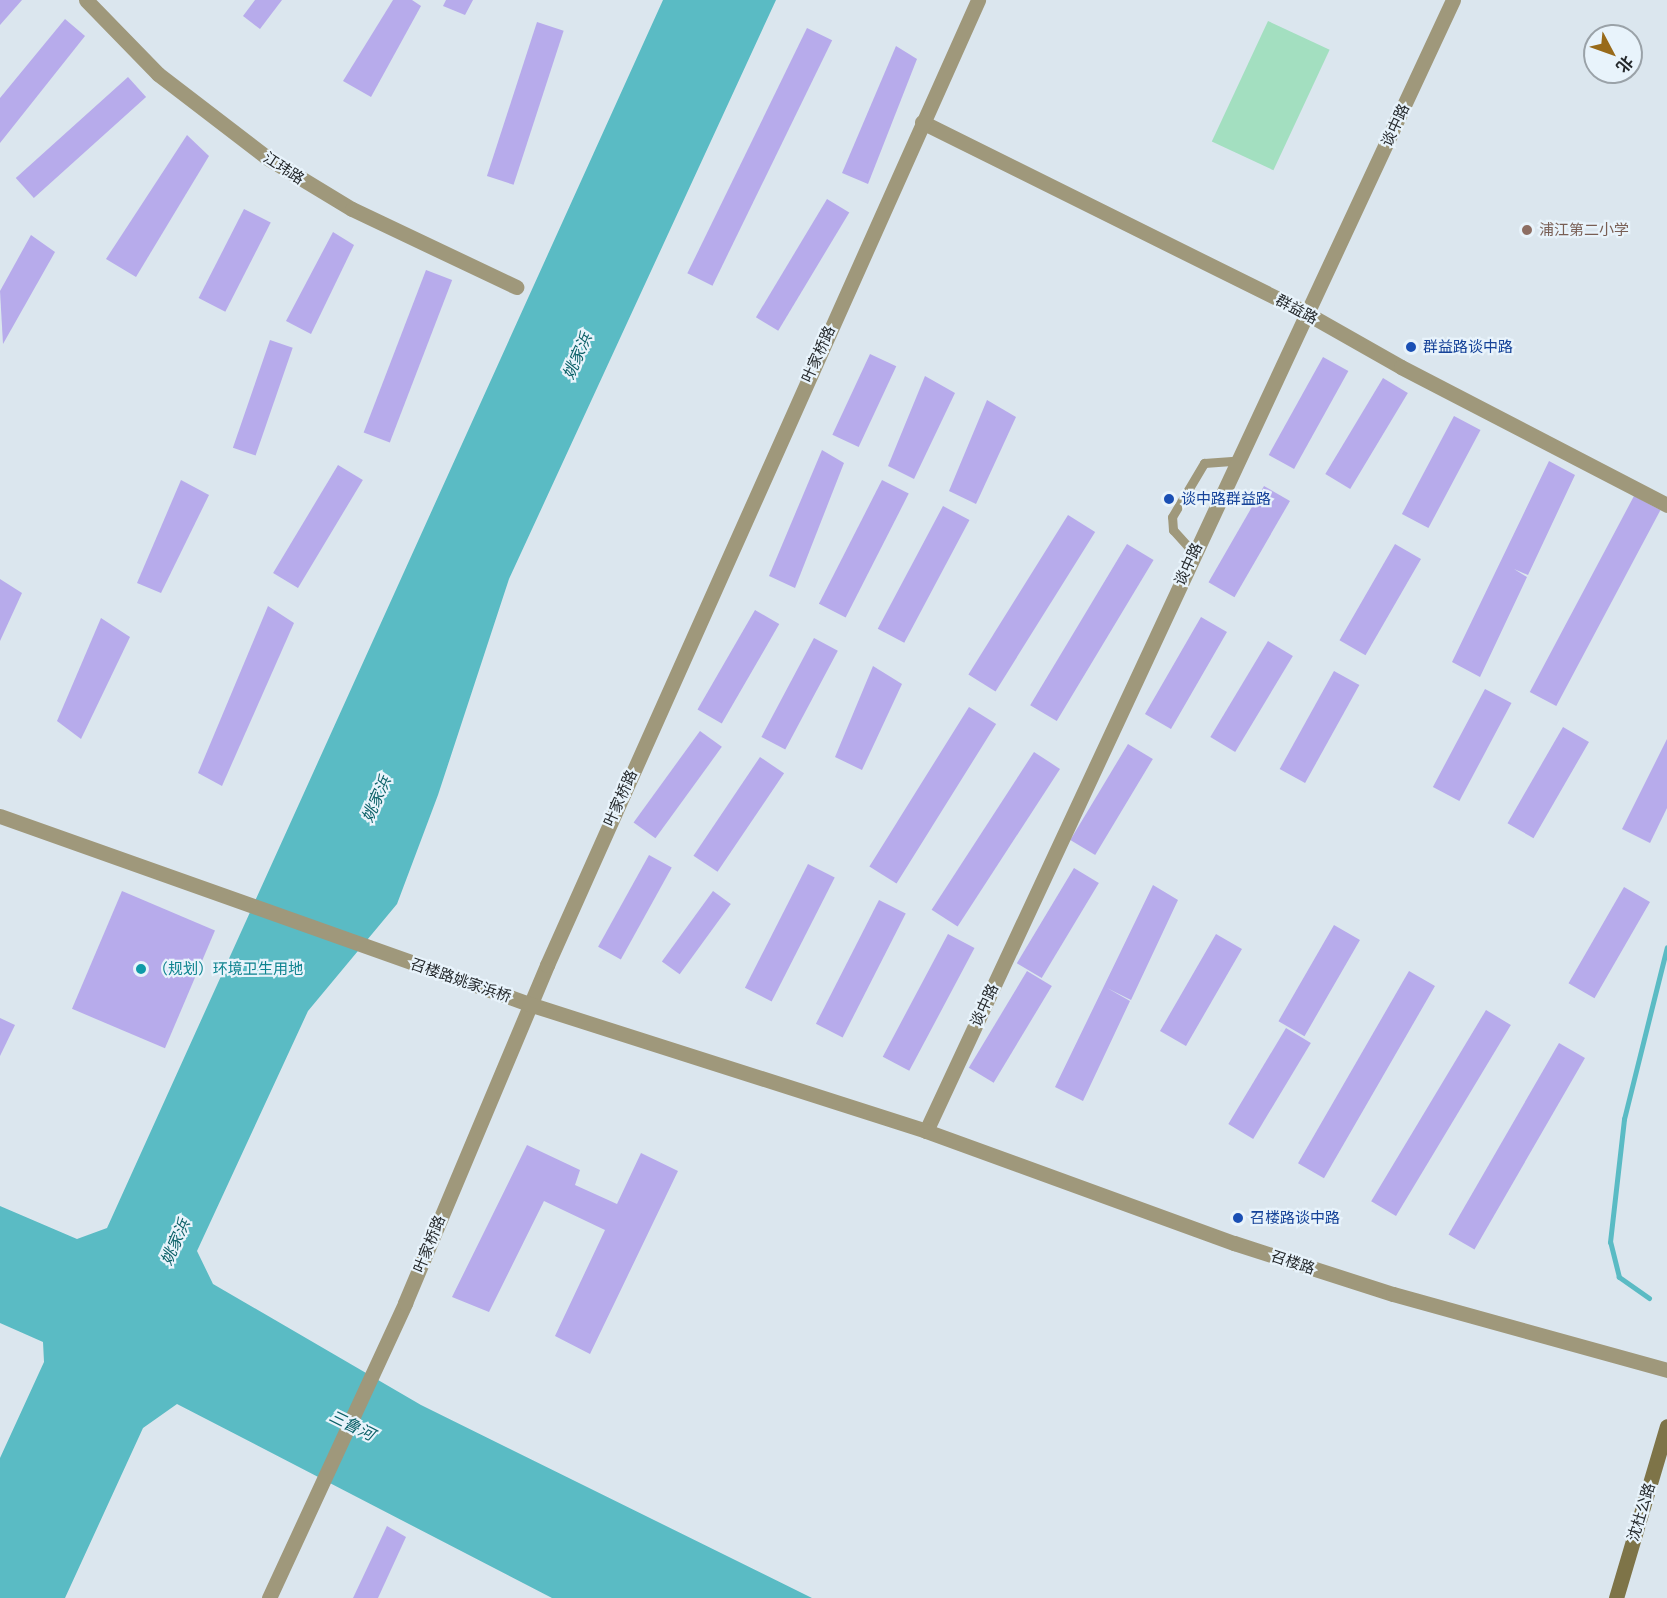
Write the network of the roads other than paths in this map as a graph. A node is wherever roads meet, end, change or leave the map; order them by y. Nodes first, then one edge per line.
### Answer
1 (86, 0) edge
2 (978, 0) edge
3 (1453, 0) edge
4 (922, 122) junction
5 (516, 287) dead end
6 (1306, 313) junction
7 (1235, 461) junction
8 (1667, 505) edge
9 (1193, 552) junction
10 (0, 816) edge
11 (926, 1131) junction
12 (1667, 1370) edge
13 (1667, 1426) edge
14 (269, 1598) edge
15 (1616, 1598) edge

1 - 5 street, 江玮路
2 - 4 street, 叶家桥路
3 - 6 street, 谈中路
4 - 6 street, 群益路
4 - 14 street, 叶家桥路
6 - 7 street, 谈中路
6 - 8 street, 群益路
7 - 9 street, 谈中路
7 - 9 lane
9 - 11 street, 谈中路
10 - 11 street, 召楼路姚家浜桥
11 - 12 street, 召楼路
13 - 15 main road, 沈杜公路

